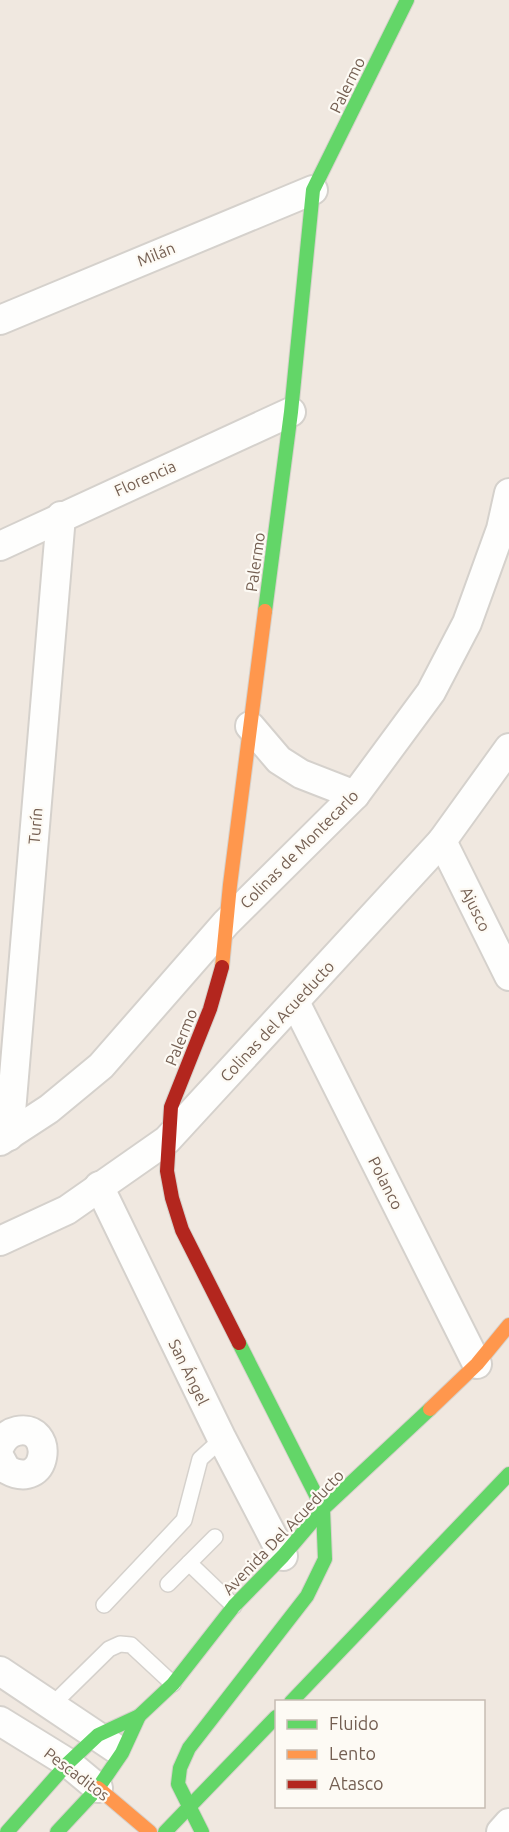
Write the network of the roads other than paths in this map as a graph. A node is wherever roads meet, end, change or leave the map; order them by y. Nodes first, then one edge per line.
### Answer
1 (407, 0) edge
2 (314, 190) junction
3 (0, 320) edge
4 (291, 412) junction
5 (509, 493) edge
6 (61, 516) junction
7 (0, 546) edge
8 (250, 726) junction
9 (509, 748) edge
10 (355, 795) junction
11 (442, 841) junction
12 (226, 923) junction
13 (509, 976) edge
14 (295, 1002) junction
15 (4, 1139) edge
16 (167, 1140) junction
17 (99, 1186) junction
18 (0, 1241) edge
19 (509, 1325) edge
20 (477, 1364) junction
21 (222, 1439) junction
22 (509, 1474) edge
23 (323, 1509) junction
24 (216, 1537) dead end
25 (283, 1556) junction
26 (189, 1563) junction
27 (168, 1584) dead end
28 (104, 1605) dead end
29 (234, 1606) junction
30 (0, 1671) edge
31 (173, 1684) junction
32 (292, 1700) edge
33 (53, 1704) junction
34 (139, 1716) junction
35 (275, 1718) edge
36 (0, 1721) edge
37 (98, 1735) junction
38 (122, 1753) junction
39 (68, 1763) junction
40 (98, 1788) junction
41 (189, 1808) junction
42 (509, 1823) edge
43 (7, 1832) edge
44 (57, 1832) edge
45 (150, 1832) edge
46 (165, 1832) edge
47 (202, 1832) edge
48 (501, 1832) edge

1 - 2 street, Palermo
2 - 3 street, Milán
2 - 4 street, Palermo
4 - 6 street, Florencia
4 - 8 street, Palermo
5 - 10 street, Colinas de Montecarlo
6 - 7 street, Florencia
6 - 15 street, Turín
8 - 10 street
8 - 12 street, Palermo
9 - 11 street, Colinas del Acueducto
10 - 12 street, Colinas de Montecarlo
11 - 13 street, Ajusco
11 - 14 street, Colinas del Acueducto
12 - 15 street, Colinas de Montecarlo
12 - 16 street, Palermo
14 - 16 street, Colinas del Acueducto
14 - 20 street, Polanco
16 - 17 street, Colinas del Acueducto
16 - 23 street
17 - 18 street, Colinas del Acueducto
17 - 21 street, San Ángel
19 - 20 street, Avenida Del Acueducto
20 - 23 street, Avenida Del Acueducto
21 - 25 street, San Ángel
21 - 28 lane
22 - 32 street
23 - 25 street, Avenida Del Acueducto
23 - 41 street
24 - 26 lane
25 - 29 street, Avenida Del Acueducto
26 - 27 lane
26 - 29 lane
29 - 31 street, Avenida Del Acueducto
30 - 33 street
31 - 33 lane
31 - 34 street, Avenida Del Acueducto
33 - 37 street
34 - 37 street, Avenida Del Acueducto
34 - 38 street, Avenida Del Acueducto
35 - 41 street
36 - 39 street, Pescaditos
37 - 38 street
37 - 39 street, Avenida Del Acueducto
38 - 40 street, Avenida Del Acueducto
39 - 40 street, Pescaditos
39 - 43 street, Avenida Del Acueducto
40 - 44 street, Avenida Del Acueducto
40 - 45 street, Pescaditos
41 - 46 street
41 - 47 street
42 - 48 street

